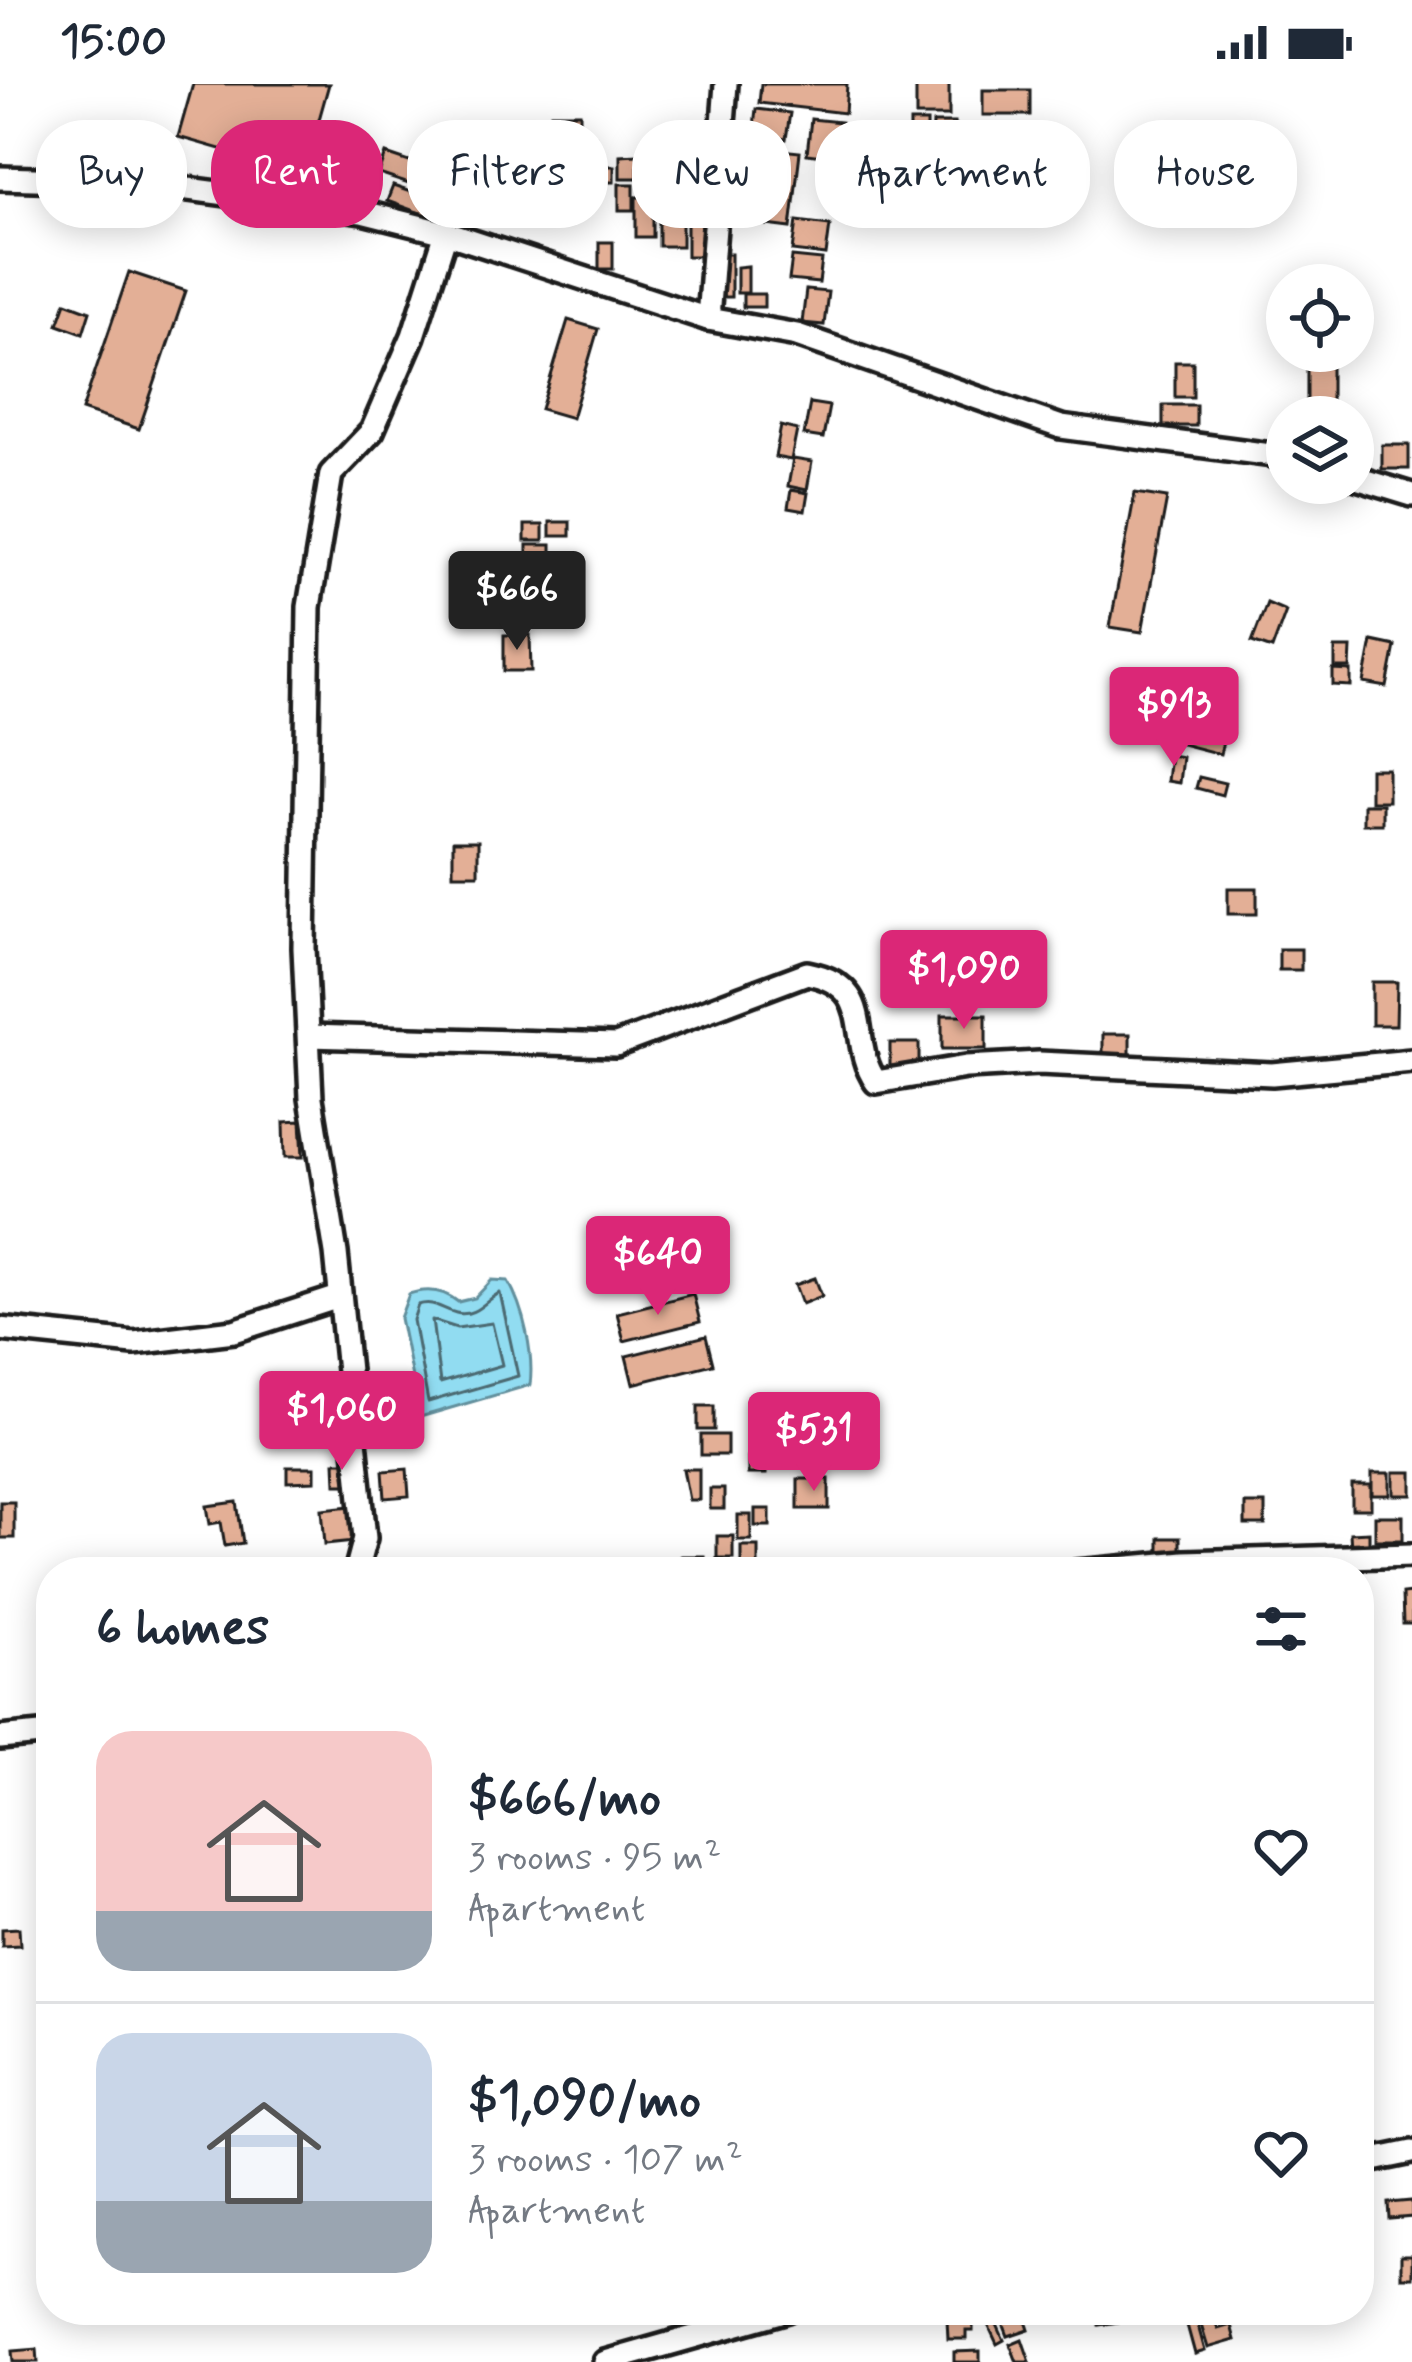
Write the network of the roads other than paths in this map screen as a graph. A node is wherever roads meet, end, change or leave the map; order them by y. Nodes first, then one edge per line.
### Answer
1 (726, 84) edge
2 (0, 178) edge
3 (446, 233) junction
4 (708, 319) junction
5 (1266, 454) edge
6 (1374, 484) edge
7 (1412, 496) edge
8 (309, 1036) junction
9 (1412, 1061) edge
10 (339, 1298) junction
11 (0, 1329) edge
12 (1412, 1555) edge
13 (360, 1557) edge
14 (1347, 1557) edge
15 (36, 1734) edge
16 (0, 1738) edge
17 (1412, 2152) edge
18 (1374, 2160) edge
19 (735, 2325) edge
20 (605, 2362) edge

1 - 4 street
2 - 3 street
3 - 4 street
3 - 8 street
4 - 5 street
6 - 7 street
8 - 9 street
8 - 10 street
10 - 11 street
10 - 13 street
12 - 14 street
15 - 16 street
17 - 18 street
19 - 20 street

